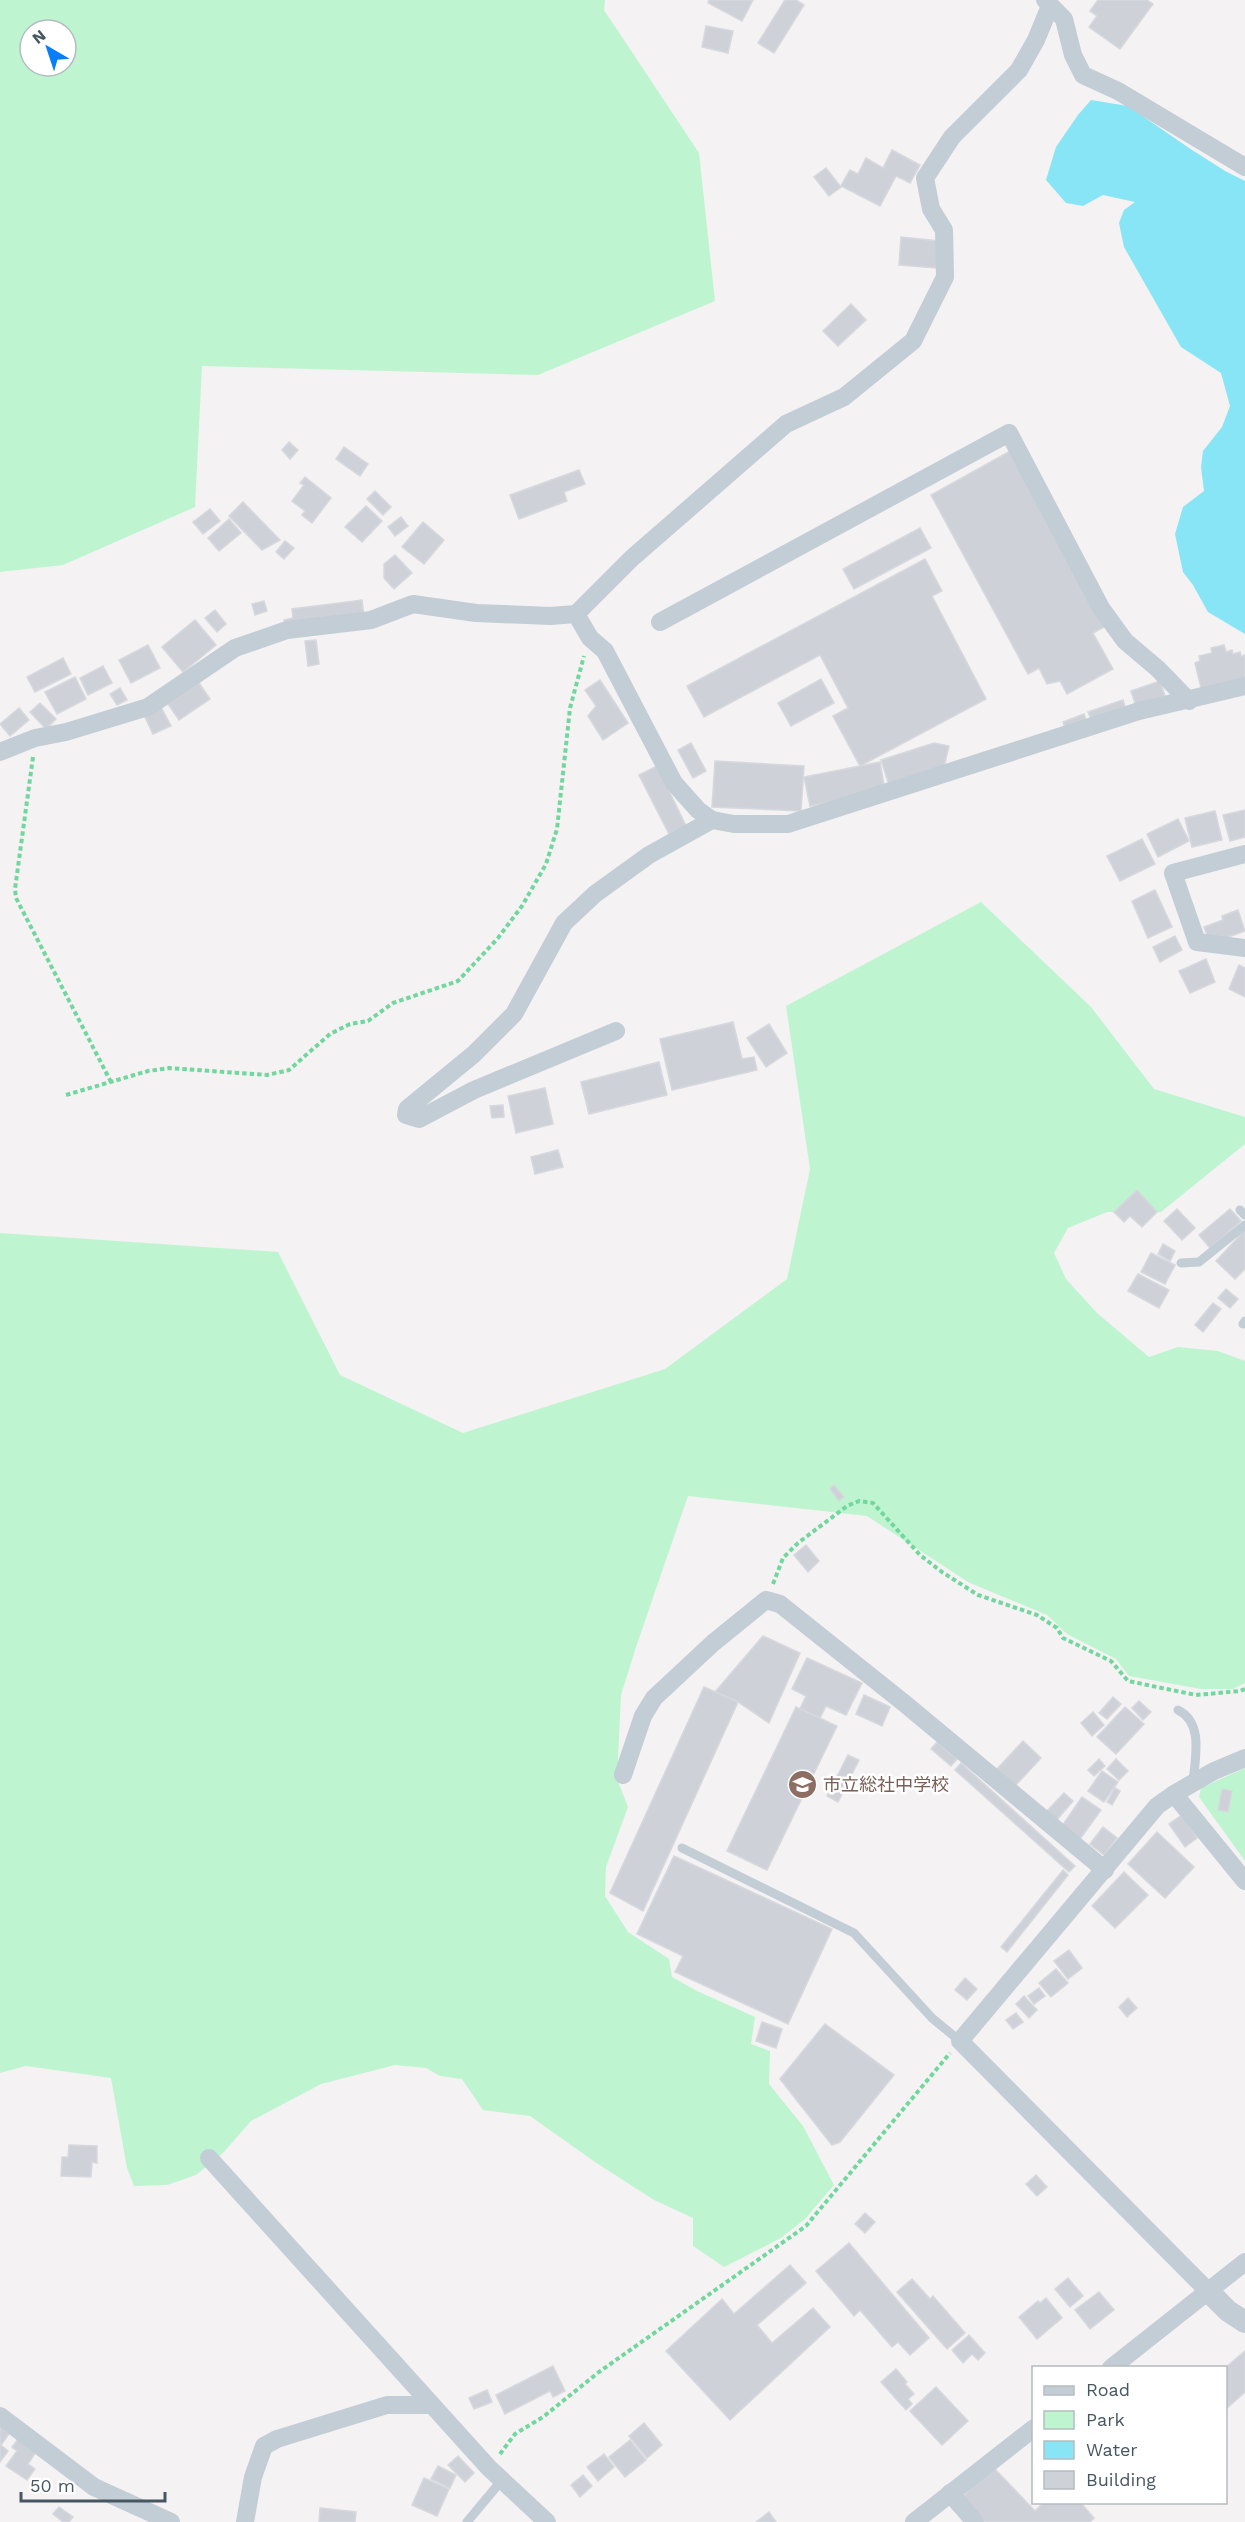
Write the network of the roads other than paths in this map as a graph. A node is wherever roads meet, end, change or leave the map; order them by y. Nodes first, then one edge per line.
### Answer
1 (1047, 3) edge
2 (1245, 167) edge
3 (576, 614) junction
4 (660, 622) dead end
5 (1245, 686) edge
6 (1189, 701) junction
7 (0, 752) edge
8 (712, 819) junction
9 (1245, 854) edge
10 (1245, 948) edge
11 (616, 1031) dead end
12 (1245, 1225) edge
13 (1181, 1263) dead end
14 (1178, 1710) dead end
15 (1245, 1758) edge
16 (622, 1775) dead end
17 (1193, 1783) junction
18 (1174, 1794) junction
19 (682, 1848) dead end
20 (1105, 1870) junction
21 (1245, 1881) edge
22 (960, 2041) junction
23 (209, 2158) dead end
24 (1245, 2262) edge
25 (1208, 2291) junction
26 (1245, 2322) edge
27 (1112, 2366) edge
28 (432, 2405) junction
29 (0, 2416) edge
30 (1032, 2430) edge
31 (496, 2474) junction
32 (950, 2493) junction
33 (171, 2522) edge
34 (245, 2522) edge
35 (467, 2522) edge
36 (547, 2522) edge
37 (914, 2522) edge
38 (975, 2522) edge

1 - 2 street
1 - 3 street
3 - 7 street
3 - 8 street
4 - 6 street
5 - 6 street
6 - 8 street
8 - 11 street
9 - 10 street
12 - 13 lane
14 - 17 lane
15 - 17 street
16 - 20 street
17 - 18 street
18 - 20 street
18 - 21 street
19 - 22 lane
20 - 22 street
22 - 25 street
23 - 28 street
24 - 25 street
25 - 26 street
25 - 27 street
28 - 31 street
28 - 34 street
29 - 33 street
30 - 32 street
31 - 35 lane
31 - 36 street
32 - 37 street
32 - 38 street

